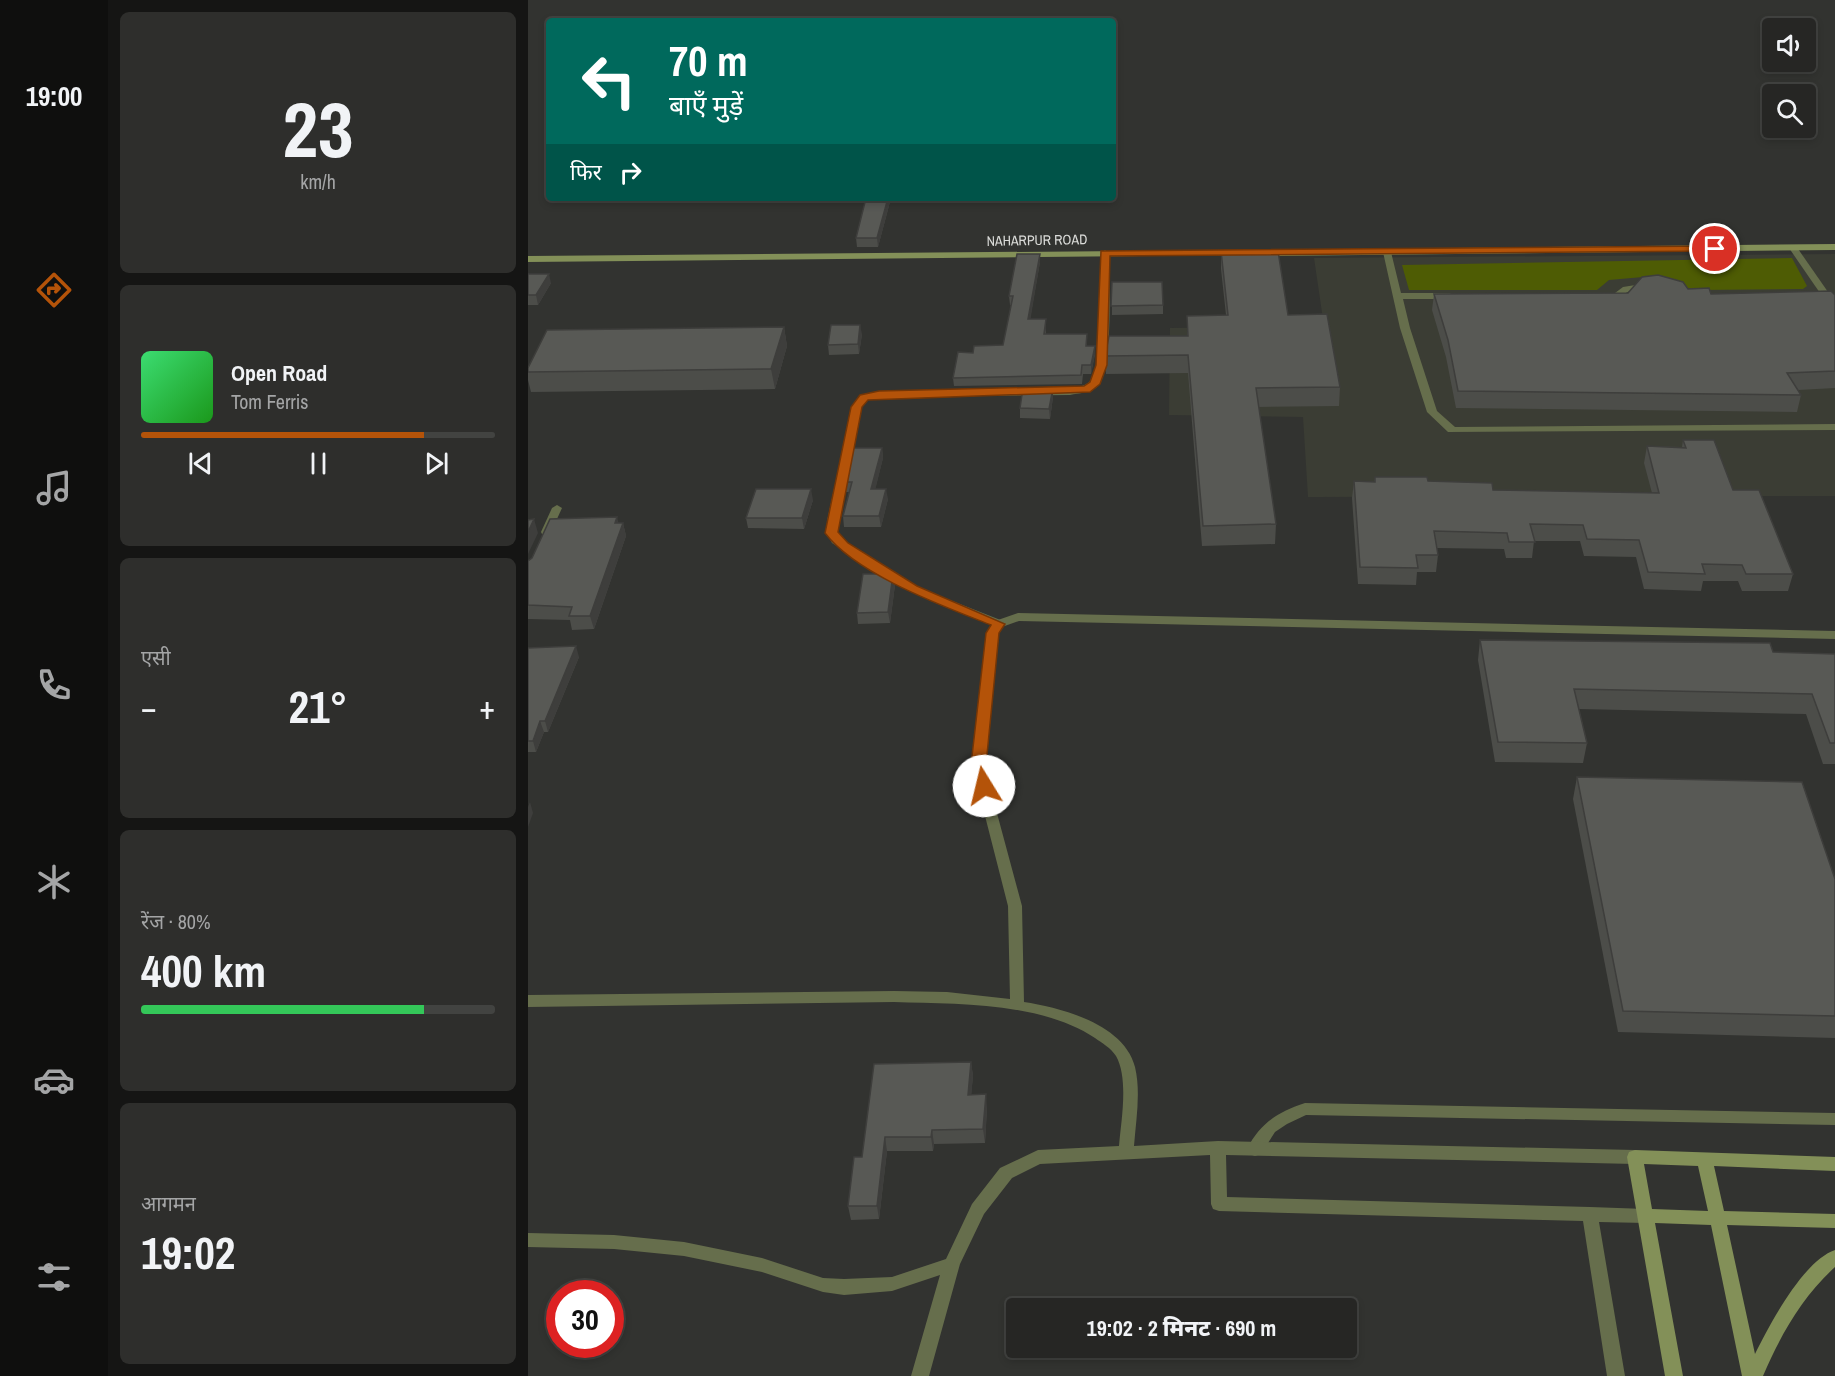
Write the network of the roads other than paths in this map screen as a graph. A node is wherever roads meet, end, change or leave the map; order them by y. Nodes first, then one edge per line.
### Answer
1 (1835, 247) edge
2 (1793, 248) junction
3 (1388, 252) junction
4 (1105, 253) junction
5 (528, 259) edge
6 (1655, 286) edge
7 (1814, 293) edge
8 (1824, 293) junction
9 (1398, 296) junction
10 (1455, 296) edge
11 (1594, 296) edge
12 (1835, 309) edge
13 (1835, 427) edge
14 (557, 508) dead end
15 (542, 540) edge
16 (999, 624) junction
17 (1835, 635) edge
18 (528, 1001) edge
19 (1017, 1005) junction
20 (1835, 1119) edge
21 (1218, 1148) junction
22 (1255, 1149) junction
23 (1126, 1151) junction
24 (1635, 1157) junction
25 (1705, 1160) junction
26 (1835, 1164) edge
27 (1590, 1214) junction
28 (1646, 1216) junction
29 (1715, 1217) junction
30 (1835, 1221) edge
31 (528, 1240) edge
32 (1835, 1257) edge
33 (952, 1264) junction
34 (920, 1376) edge
35 (1616, 1376) edge
36 (1674, 1376) edge
37 (1753, 1376) edge

1 - 2 street, NAHARPUR ROAD
2 - 3 street, NAHARPUR ROAD
2 - 8 street
3 - 4 street, NAHARPUR ROAD
3 - 9 street
4 - 5 street, NAHARPUR ROAD
4 - 16 street
6 - 11 street
7 - 8 street
8 - 12 street
9 - 10 street
9 - 13 street
14 - 15 street
16 - 17 street
16 - 19 street
18 - 19 street
19 - 23 street
20 - 22 street
21 - 22 street
21 - 23 street
21 - 27 street
22 - 24 street
23 - 33 street
24 - 25 street
24 - 28 street
25 - 26 street
25 - 29 street
27 - 28 street
27 - 35 street
28 - 29 street
28 - 36 street
29 - 30 street
29 - 37 street
31 - 33 street
32 - 37 street
33 - 34 street

